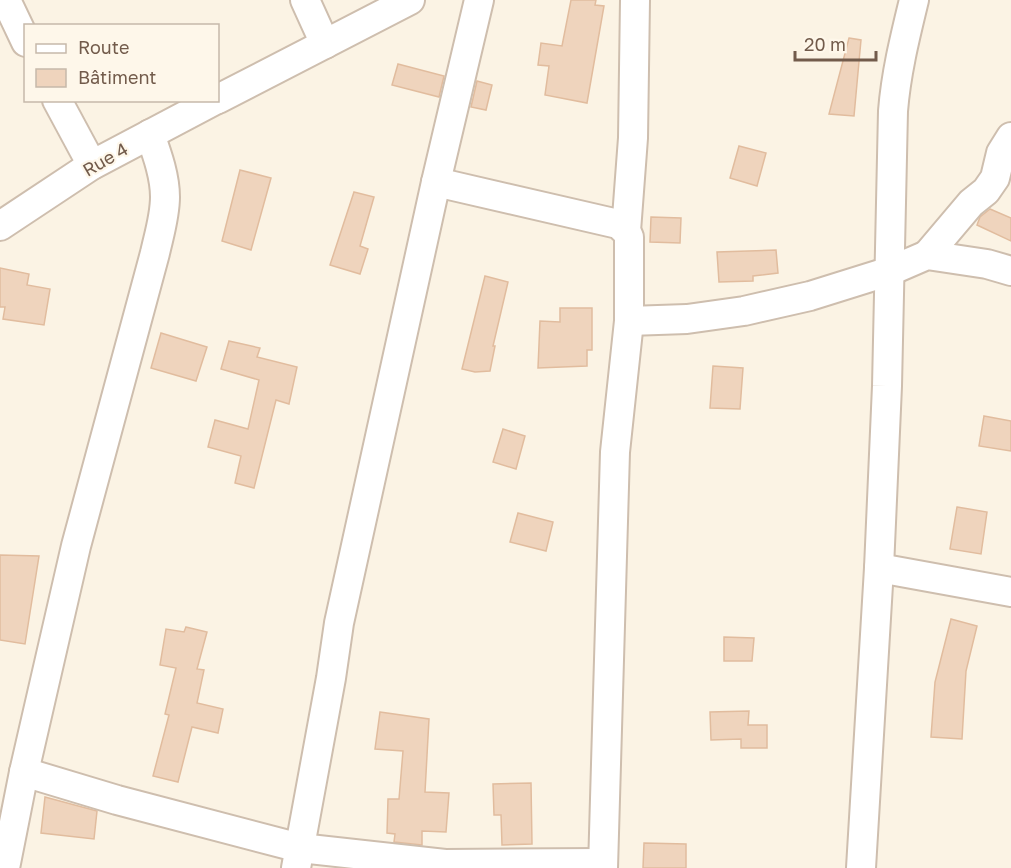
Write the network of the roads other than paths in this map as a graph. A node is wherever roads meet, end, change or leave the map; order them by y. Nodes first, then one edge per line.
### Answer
1 (6, 0) edge
2 (305, 0) edge
3 (410, 0) edge
4 (479, 0) edge
5 (635, 0) edge
6 (914, 0) edge
7 (24, 38) edge
8 (326, 44) junction
9 (219, 98) edge
10 (58, 102) edge
11 (212, 102) edge
12 (150, 134) junction
13 (1011, 137) edge
14 (92, 165) junction
15 (436, 182) junction
16 (0, 226) edge
17 (626, 231) junction
18 (927, 255) junction
19 (890, 271) junction
20 (1011, 271) edge
21 (629, 321) junction
22 (879, 568) junction
23 (1011, 592) edge
24 (24, 772) junction
25 (4, 856) edge
26 (298, 858) edge
27 (603, 866) edge
28 (861, 868) edge

1 - 7 street
2 - 8 street
3 - 8 street, Rue 4
4 - 15 street
5 - 17 street
6 - 19 street
8 - 9 street, Rue 4
10 - 14 street
11 - 12 street, Rue 4
12 - 14 street, Rue 4
12 - 24 street
13 - 18 street
14 - 16 street, Rue 4
15 - 17 street
15 - 26 street
17 - 21 street
18 - 19 street
18 - 20 street
19 - 21 street
19 - 22 street
21 - 27 street
22 - 23 street
22 - 28 street
24 - 25 street
24 - 26 street
26 - 27 street

